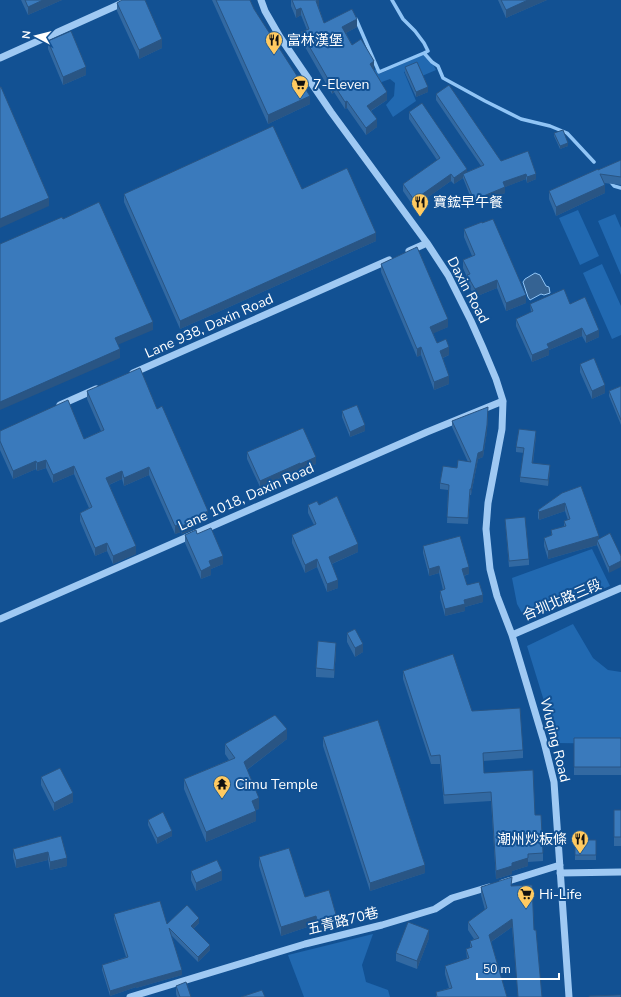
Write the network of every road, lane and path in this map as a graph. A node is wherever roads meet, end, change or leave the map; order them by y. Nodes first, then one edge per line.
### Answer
1 (129, 0) edge
2 (261, 0) edge
3 (0, 58) edge
4 (427, 243) junction
5 (406, 253) edge
6 (398, 256) edge
7 (123, 377) edge
8 (101, 387) edge
9 (503, 401) junction
10 (51, 409) edge
11 (621, 588) edge
12 (0, 619) edge
13 (512, 635) junction
14 (560, 869) junction
15 (621, 872) edge
16 (130, 997) edge
17 (569, 997) edge

1 - 3 street
2 - 4 street, Daxin Road
4 - 5 street
4 - 9 street, Daxin Road
6 - 7 street, Lane 938, Daxin Road
8 - 10 street
9 - 12 street, Lane 1018, Daxin Road
9 - 13 street, Daxin Road
11 - 13 street, 合圳北路三段
13 - 14 street, Wuqing Road
14 - 15 street, 五青路70巷
14 - 16 street, 五青路70巷
14 - 17 street, Wuqing Road

